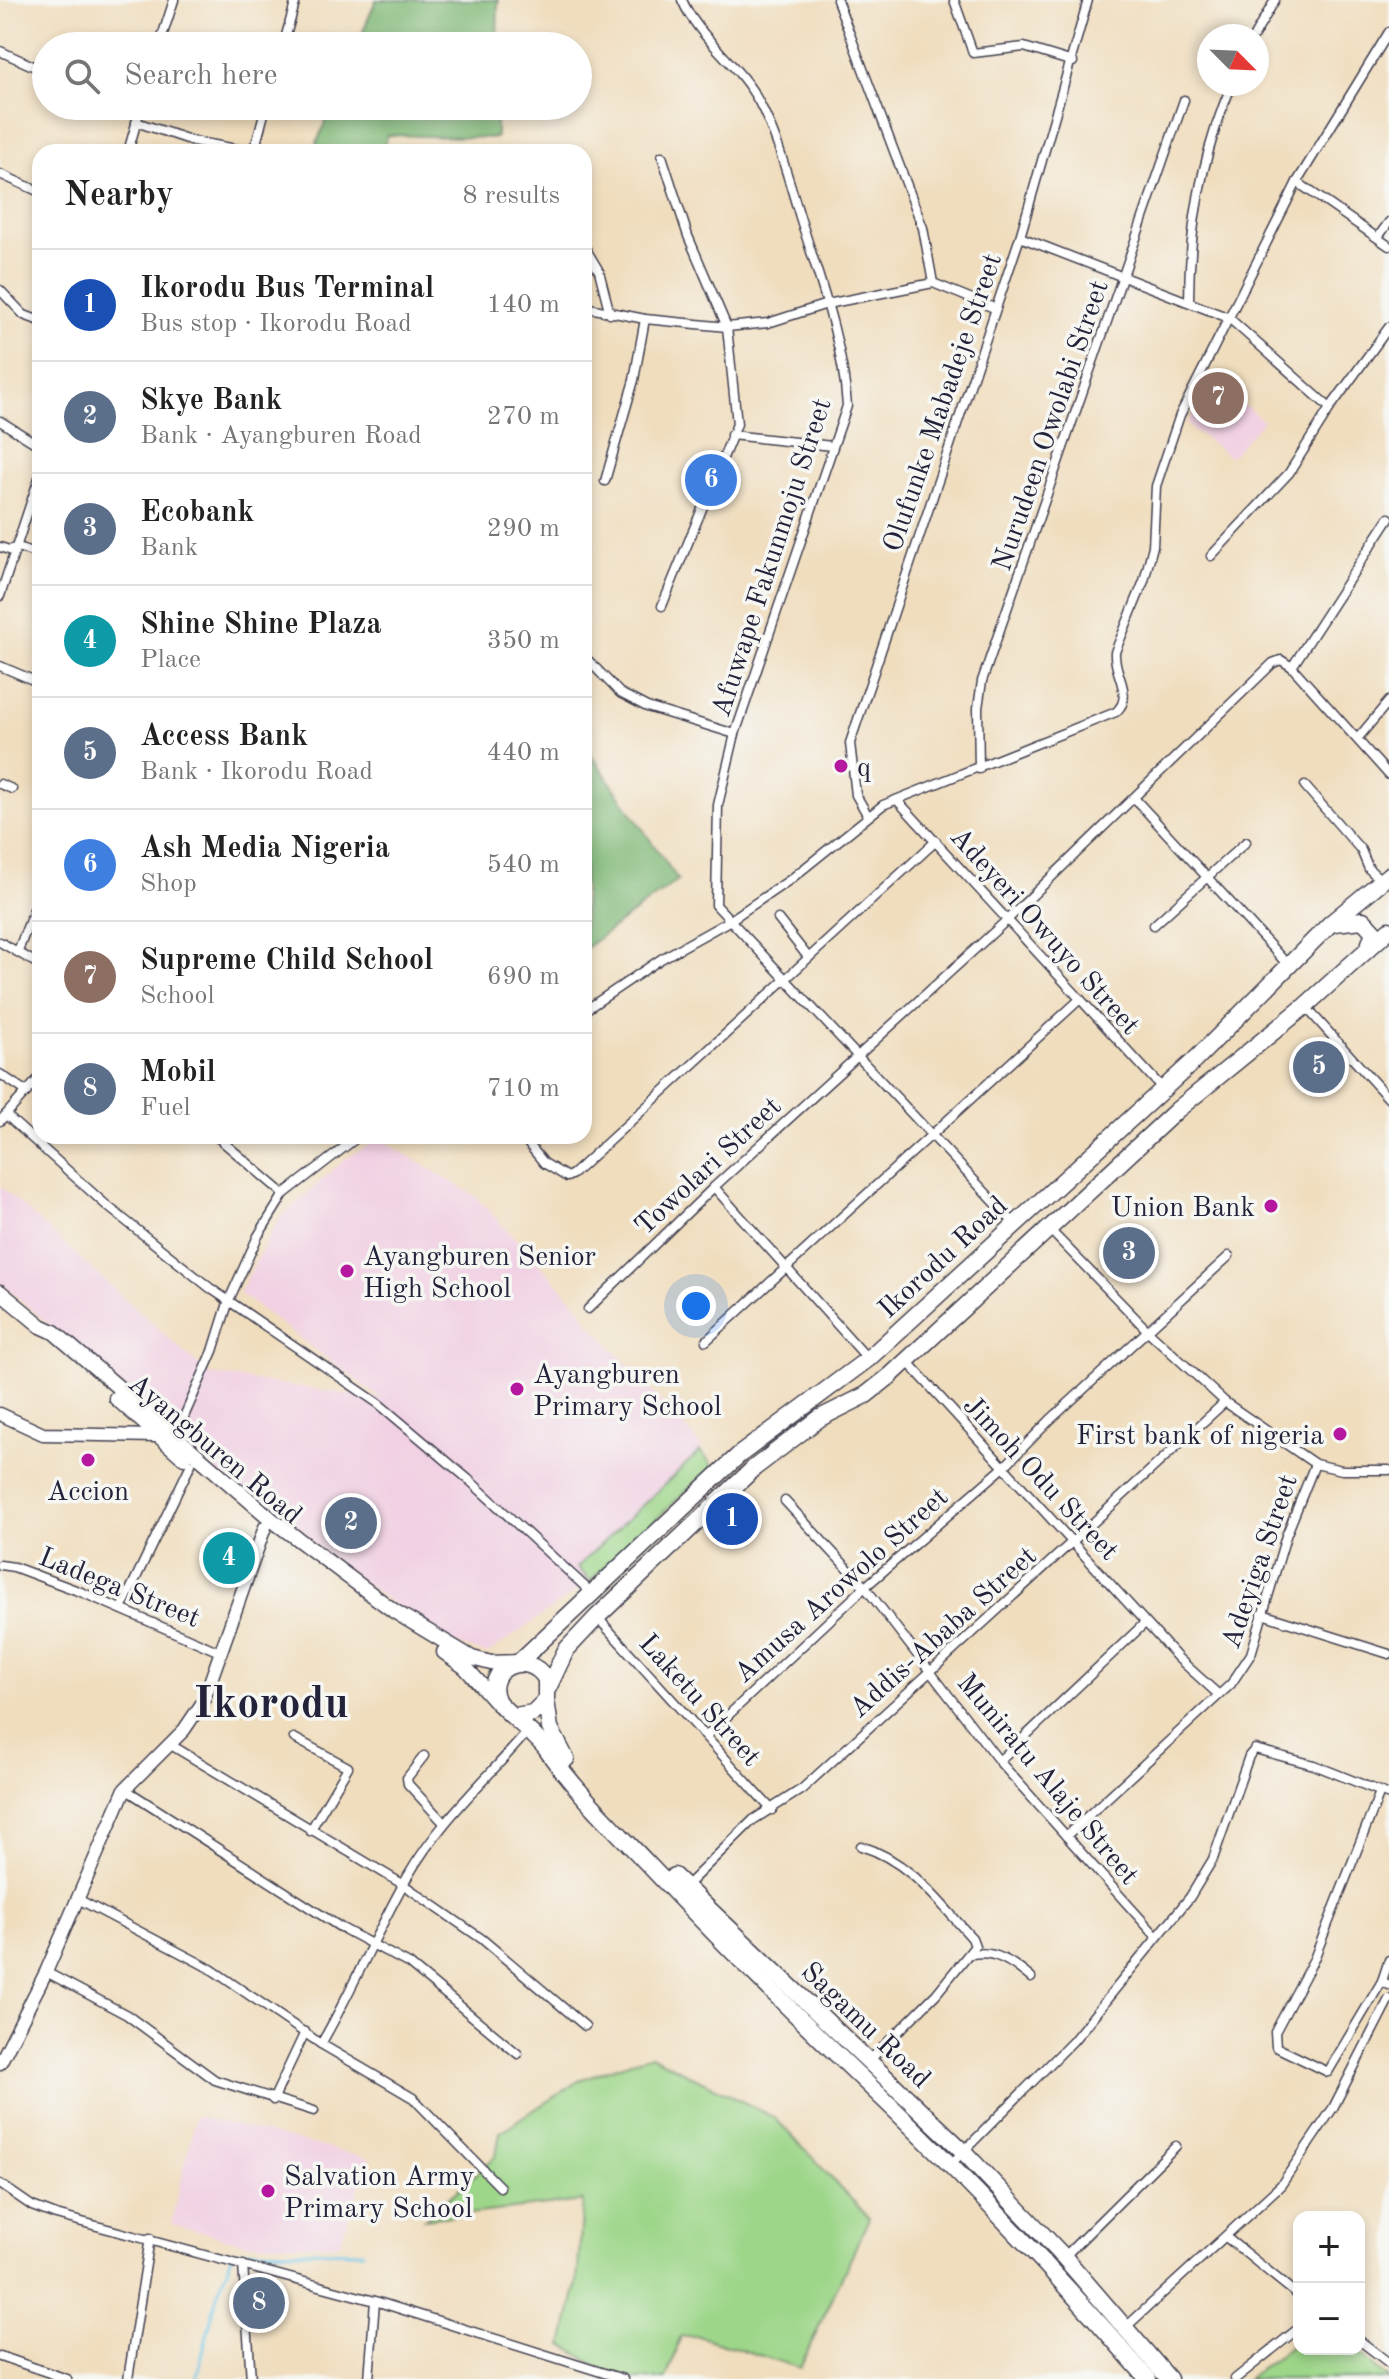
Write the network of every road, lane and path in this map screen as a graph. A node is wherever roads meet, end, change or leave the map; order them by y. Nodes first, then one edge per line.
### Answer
1 (174, 0) edge
2 (296, 0) edge
3 (837, 0) edge
4 (954, 0) edge
5 (1088, 0) edge
6 (1275, 0) edge
7 (685, 1) edge
8 (1261, 24) edge
9 (164, 32) edge
10 (287, 32) edge
11 (1389, 32) edge
12 (0, 51) edge
13 (1073, 62) junction
14 (32, 66) edge
15 (1228, 96) edge
16 (1184, 100) dead end
17 (262, 120) edge
18 (136, 122) joint
19 (130, 144) edge
20 (209, 144) edge
21 (256, 144) edge
22 (662, 156) dead end
23 (0, 174) edge
24 (1297, 182) junction
25 (32, 188) edge
26 (1389, 222) edge
27 (1020, 237) junction
28 (1378, 237) junction
29 (1389, 246) edge
30 (592, 259) edge
31 (1123, 277) junction
32 (933, 283) junction
33 (0, 290) edge
34 (1189, 301) junction
35 (827, 304) junction
36 (994, 308) junction
37 (592, 309) edge
38 (610, 314) junction
39 (32, 318) edge
40 (1229, 318) junction
41 (645, 319) junction
42 (727, 327) junction
43 (1389, 327) edge
44 (1330, 408) junction
45 (0, 421) edge
46 (731, 435) junction
47 (32, 441) edge
48 (832, 446) junction
49 (605, 481) dead end
50 (32, 501) edge
51 (1389, 518) edge
52 (0, 547) edge
53 (18, 547) junction
54 (32, 552) edge
55 (1211, 556) dead end
56 (0, 596) edge
57 (662, 606) dead end
58 (592, 664) edge
59 (0, 666) edge
60 (1292, 667) junction
61 (32, 680) edge
62 (1389, 701) edge
63 (735, 734) junction
64 (1358, 738) junction
65 (979, 769) junction
66 (1389, 775) edge
67 (0, 784) edge
68 (1305, 786) dead end
69 (12, 789) dead end
70 (1135, 799) junction
71 (897, 800) junction
72 (868, 816) junction
73 (936, 841) junction
74 (1246, 842) dead end
75 (1207, 877) junction
76 (1386, 878) edge
77 (32, 915) edge
78 (778, 919) dead end
79 (1007, 920) junction
80 (729, 921) junction
81 (1331, 923) junction
82 (1154, 925) dead end
83 (1389, 930) edge
84 (0, 942) edge
85 (1367, 950) junction
86 (18, 951) junction
87 (808, 957) junction
88 (32, 960) edge
89 (1288, 965) junction
90 (786, 976) junction
91 (1078, 1001) junction
92 (592, 1006) edge
93 (1305, 1006) junction
94 (859, 1056) junction
95 (0, 1074) edge
96 (32, 1086) edge
97 (1163, 1090) junction
98 (27, 1092) junction
99 (1389, 1099) edge
100 (3, 1118) edge
101 (931, 1133) junction
102 (32, 1142) edge
103 (34, 1144) edge
104 (225, 1144) edge
105 (349, 1144) edge
106 (529, 1144) edge
107 (714, 1187) junction
108 (284, 1194) junction
109 (1015, 1224) junction
110 (1049, 1229) junction
111 (1229, 1256) dead end
112 (784, 1266) junction
113 (0, 1292) edge
114 (229, 1300) junction
115 (588, 1309) dead end
116 (41, 1326) junction
117 (1149, 1332) junction
118 (706, 1341) dead end
119 (868, 1359) junction
120 (907, 1361) junction
121 (1225, 1402) junction
122 (0, 1414) edge
123 (158, 1436) junction
124 (175, 1437) junction
125 (191, 1464) junction
126 (1315, 1464) junction
127 (1004, 1467) junction
128 (1389, 1470) edge
129 (785, 1501) dead end
130 (265, 1527) junction
131 (1074, 1542) junction
132 (0, 1565) edge
133 (865, 1587) junction
134 (593, 1594) junction
135 (121, 1609) junction
136 (1262, 1614) junction
137 (597, 1617) junction
138 (1145, 1623) junction
139 (447, 1649) junction
140 (222, 1653) junction
141 (1389, 1654) edge
142 (519, 1662) junction
143 (929, 1670) junction
144 (547, 1694) junction
145 (1219, 1695) junction
146 (498, 1704) junction
147 (515, 1716) junction
148 (530, 1728) junction
149 (706, 1736) junction
150 (294, 1738) dead end
151 (171, 1745) junction
152 (424, 1756) dead end
153 (999, 1761) junction
154 (125, 1789) junction
155 (1384, 1793) edge
156 (772, 1810) junction
157 (444, 1823) junction
158 (310, 1831) junction
159 (1066, 1836) junction
160 (861, 1846) dead end
161 (404, 1885) junction
162 (684, 1887) junction
163 (75, 1897) junction
164 (1156, 1936) junction
165 (375, 1945) junction
166 (972, 1954) junction
167 (1389, 1960) edge
168 (46, 1972) junction
169 (1031, 1978) dead end
170 (1386, 1983) edge
171 (782, 1991) junction
172 (1389, 1999) edge
173 (585, 2026) dead end
174 (305, 2032) junction
175 (321, 2044) junction
176 (518, 2054) dead end
177 (868, 2062) junction
178 (0, 2063) edge
179 (273, 2100) junction
180 (314, 2111) dead end
181 (1176, 2146) dead end
182 (957, 2157) junction
183 (0, 2184) edge
184 (500, 2187) dead end
185 (150, 2238) junction
186 (1227, 2238) junction
187 (1064, 2257) junction
188 (241, 2265) junction
189 (1293, 2291) edge
190 (375, 2301) junction
191 (1126, 2327) junction
192 (1293, 2333) edge
193 (1365, 2345) edge
194 (0, 2356) edge
195 (1389, 2363) edge
196 (611, 2377) edge
197 (67, 2379) edge
198 (128, 2379) edge
199 (251, 2379) edge
200 (369, 2379) edge
201 (623, 2379) edge
202 (1148, 2379) edge
203 (1169, 2379) edge
204 (1235, 2379) edge

1 - 9 street
2 - 10 street
3 - 32 street
4 - 13 street
5 - 13 street, Olufunke Mabadeje Street
6 - 8 street
7 - 35 street, Afuwape Fakunmoju Street
11 - 24 street
12 - 14 street
13 - 27 street, Olufunke Mabadeje Street
15 - 34 street
16 - 31 street, Nurudeen Owolabi Street
17 - 21 street
18 - 19 street
18 - 20 street
22 - 42 street
23 - 25 street
24 - 28 street
24 - 40 street
26 - 28 street
27 - 31 street
27 - 36 street, Olufunke Mabadeje Street
28 - 29 street
30 - 38 street
31 - 34 street
31 - 65 street, Nurudeen Owolabi Street
32 - 35 street
32 - 36 street
33 - 39 street
34 - 40 street
35 - 42 street
35 - 48 street, Afuwape Fakunmoju Street
36 - 72 street, Olufunke Mabadeje Street
37 - 38 street
38 - 41 street
40 - 44 street
40 - 65 street
41 - 42 street
41 - 49 street
42 - 46 street
43 - 44 street
44 - 55 street
45 - 47 street
46 - 48 street
46 - 57 street
48 - 63 street, Afuwape Fakunmoju Street
50 - 53 street
51 - 60 street
52 - 53 street
53 - 54 street
53 - 56 street
58 - 63 street
59 - 61 street
60 - 64 street
60 - 70 street, Towolari Street
62 - 64 street
63 - 80 street, Afuwape Fakunmoju Street
64 - 66 street
65 - 71 street
67 - 69 street
68 - 76 street
70 - 75 street
70 - 79 street, Towolari Street
71 - 72 street
71 - 73 street, Adeyeri Owuyo Street
72 - 80 street
73 - 79 street, Adeyeri Owuyo Street
73 - 87 street
74 - 75 street
75 - 82 street
75 - 89 street
76 - 81 highway, Ikorodu Road
77 - 86 street
78 - 87 street
79 - 91 street, Adeyeri Owuyo Street
79 - 94 street, Towolari Street
80 - 90 street
80 - 92 street
81 - 85 highway
81 - 89 highway, Ikorodu Road
83 - 85 highway, Ikorodu Road
84 - 86 street
85 - 93 highway, Ikorodu Road
86 - 88 street
87 - 90 street
89 - 97 highway, Ikorodu Road
90 - 94 street
90 - 106 street
91 - 97 street, Adeyeri Owuyo Street
91 - 101 street
93 - 99 street
93 - 110 highway, Ikorodu Road
94 - 101 street
94 - 107 street, Towolari Street
95 - 98 street
96 - 98 street
97 - 109 highway, Ikorodu Road
98 - 100 street
100 - 102 street
101 - 109 street
101 - 112 street
103 - 114 street
104 - 108 street
105 - 108 street
107 - 112 street
107 - 115 street, Towolari Street
108 - 114 street
109 - 119 highway, Ikorodu Road
110 - 117 street
110 - 120 highway, Ikorodu Road
111 - 117 street, Amusa Arowolo Street
112 - 118 street
112 - 119 street
113 - 116 main road, Ayangburen Road
114 - 124 street
114 - 134 street
116 - 123 main road, Ayangburen Road
116 - 124 main road, Ayangburen Road
117 - 121 street
117 - 127 street, Amusa Arowolo Street
119 - 134 highway, Ikorodu Road
120 - 127 street, Jimoh Odu Street
120 - 137 highway, Ikorodu Road
121 - 126 street
121 - 131 street, Addis-Ababa Street
122 - 123 main road
123 - 125 main road, Ayangburen Road
124 - 139 main road, Ayangburen Road
125 - 130 main road, Ayangburen Road
125 - 135 street
126 - 128 street
126 - 136 street, Adeyiga Street
127 - 131 street, Jimoh Odu Street
127 - 133 street, Amusa Arowolo Street
129 - 133 street, Muniratu Alaje Street
130 - 139 main road, Ayangburen Road
130 - 140 main road
131 - 138 street, Jimoh Odu Street
131 - 143 street, Addis-Ababa Street
132 - 135 street, Ladega Street
133 - 143 street, Muniratu Alaje Street
133 - 149 street, Amusa Arowolo Street
134 - 142 highway, Ikorodu Road
135 - 140 street, Ladega Street
136 - 141 street
136 - 145 street, Adeyiga Street
137 - 144 highway, Ikorodu Road
137 - 149 street, Laketu Street
138 - 145 street, Jimoh Odu Street
138 - 153 street
139 - 142 main road
139 - 146 main road
140 - 151 main road
142 - 144 highway
142 - 146 highway
143 - 153 street, Muniratu Alaje Street
143 - 156 street, Addis-Ababa Street
144 - 147 highway
144 - 162 highway, Sagamu Road
145 - 159 street, Adeyiga Street
146 - 147 highway
147 - 148 highway, Sagamu Road
148 - 157 street
148 - 171 highway, Sagamu Road
149 - 156 street, Laketu Street
150 - 158 street
151 - 154 main road
151 - 158 street
152 - 157 street
153 - 159 street, Muniratu Alaje Street
154 - 163 main road
154 - 165 street
155 - 164 street
155 - 170 street
156 - 162 street, Addis-Ababa Street
157 - 161 street
158 - 161 street
159 - 164 street, Muniratu Alaje Street
160 - 166 street
161 - 165 street
161 - 173 street
162 - 171 highway, Sagamu Road
163 - 168 main road
163 - 174 street
164 - 182 street
165 - 175 street
165 - 176 street
166 - 169 street
166 - 177 street
167 - 170 street
168 - 178 main road
168 - 179 street
171 - 177 highway, Sagamu Road
171 - 182 highway, Sagamu Road
172 - 186 street
174 - 175 street
174 - 179 street
175 - 184 street
177 - 182 highway, Sagamu Road
179 - 180 street
181 - 187 street
182 - 187 highway, Sagamu Road
182 - 202 highway, Sagamu Road
183 - 185 street
185 - 188 street
185 - 198 street
186 - 189 street
186 - 191 street
187 - 191 highway, Sagamu Road
188 - 190 street
188 - 199 street
190 - 196 street
190 - 200 street
191 - 203 highway, Sagamu Road
192 - 204 street
193 - 195 street
194 - 197 street
196 - 201 street

